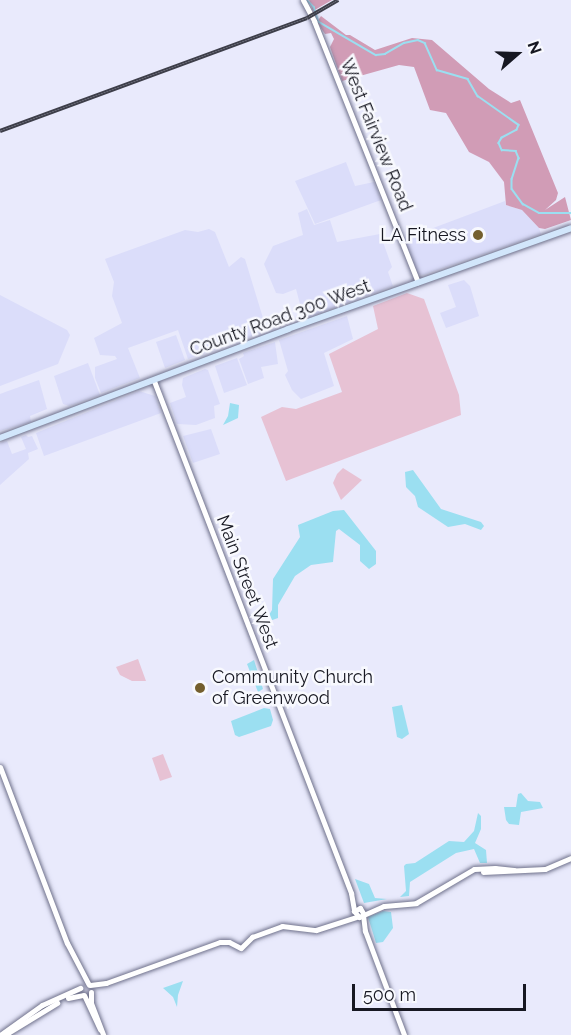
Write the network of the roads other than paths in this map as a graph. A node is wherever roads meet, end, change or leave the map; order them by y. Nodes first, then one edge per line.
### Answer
1 (303, 0) edge
2 (571, 228) edge
3 (418, 282) junction
4 (154, 381) junction
5 (0, 438) edge
6 (0, 768) edge
7 (571, 858) edge
8 (358, 912) junction
9 (67, 943) junction
10 (80, 988) junction
11 (90, 988) junction
12 (83, 995) junction
13 (3, 1035) edge
14 (103, 1035) edge
15 (404, 1035) edge

1 - 3 main road, West Fairview Road
2 - 3 main road, County Road 300 West
3 - 4 main road, County Road 300 West
4 - 5 main road, County Road 300 West
4 - 8 main road, Main Street West
6 - 9 main road
7 - 8 main road
8 - 11 main road
8 - 15 main road, Main Street West
9 - 10 main road
9 - 11 main road
10 - 11 main road
10 - 12 main road
10 - 13 main road
11 - 12 main road
11 - 14 main road
12 - 13 main road
12 - 14 main road

